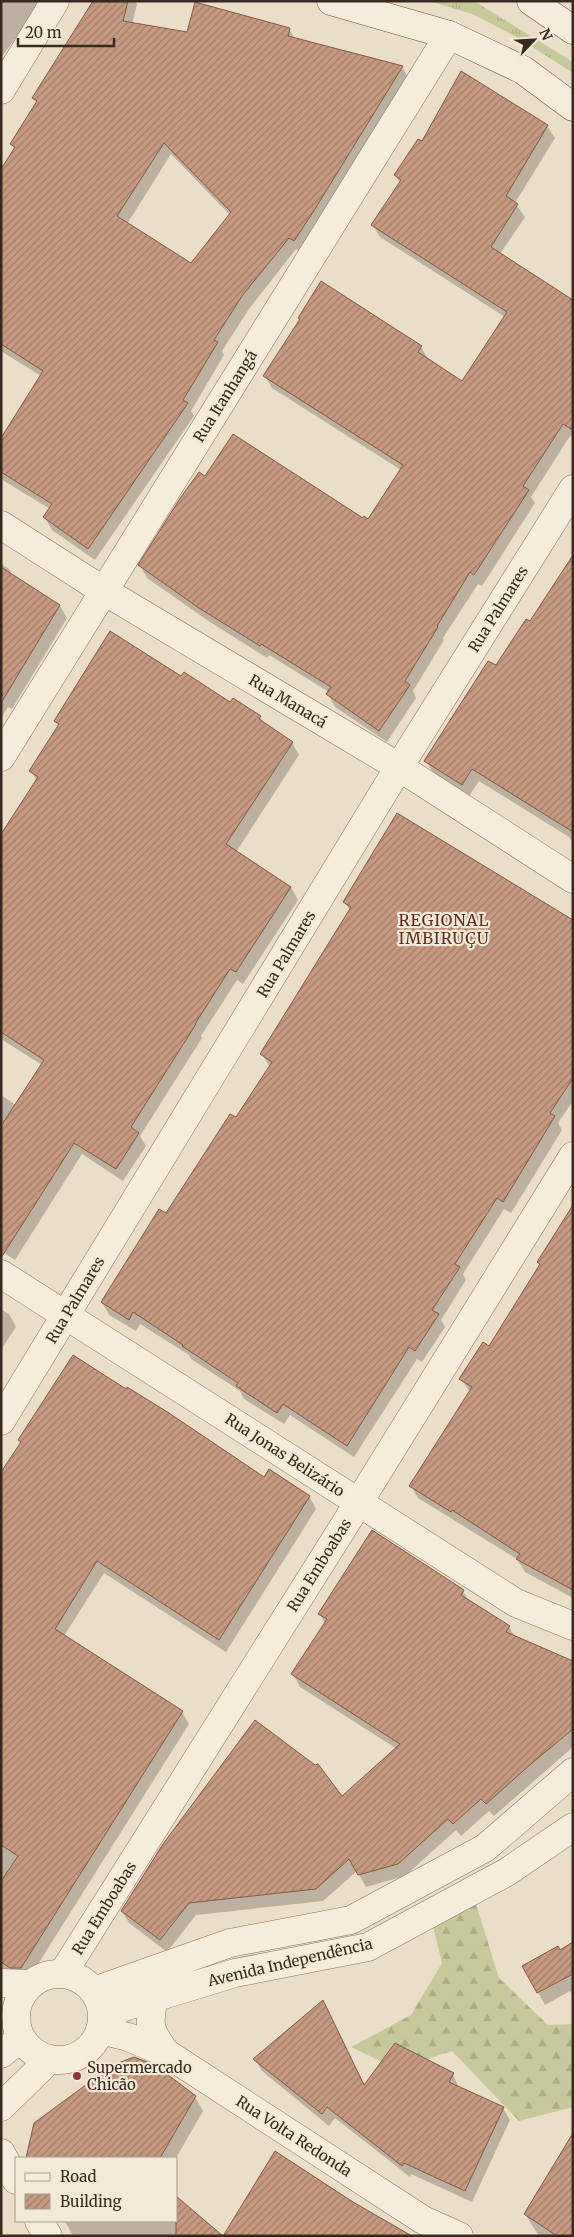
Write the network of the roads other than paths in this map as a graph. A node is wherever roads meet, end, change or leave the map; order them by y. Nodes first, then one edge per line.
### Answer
1 (55, 1) edge
2 (331, 1) edge
3 (531, 1) edge
4 (573, 30) edge
5 (448, 35) junction
6 (1, 90) edge
7 (573, 107) edge
8 (573, 489) edge
9 (1, 525) edge
10 (104, 591) junction
11 (1, 757) edge
12 (399, 767) junction
13 (573, 879) edge
14 (573, 1156) edge
15 (1, 1274) edge
16 (66, 1316) junction
17 (1, 1421) edge
18 (359, 1502) junction
19 (573, 1626) edge
20 (573, 1772) edge
21 (573, 1827) edge
22 (63, 1973) junction
23 (1, 1982) edge
24 (31, 1984) junction
25 (94, 1991) junction
26 (154, 1998) junction
27 (97, 2032) junction
28 (10, 2038) edge
29 (166, 2053) junction
30 (50, 2059) junction
31 (1, 2107) edge
32 (1, 2153) edge
33 (15, 2178) edge
34 (40, 2222) edge
35 (428, 2228) edge
36 (48, 2236) edge
37 (459, 2236) edge

1 - 6 street
2 - 5 street
3 - 4 street
5 - 7 street
5 - 10 street, Rua Itanhangá
8 - 12 street, Rua Palmares
9 - 10 street, Rua Manacá
10 - 11 street, Rua Itanhangá
10 - 12 street, Rua Manacá
12 - 13 street, Rua Manacá
12 - 16 street, Rua Palmares
14 - 18 street, Rua Emboabas
15 - 16 street, Rua Jonas Belizário
16 - 17 street, Rua Palmares
16 - 18 street, Rua Jonas Belizário
18 - 19 street, Rua Jonas Belizário
18 - 22 street, Rua Emboabas
20 - 25 street, Avenida Independência
21 - 26 street, Avenida Independência
22 - 24 street
22 - 25 street
23 - 24 street
24 - 28 street
25 - 27 street
26 - 27 street, Avenida Independência
26 - 29 street
27 - 29 street, Rua Volta Redonda
27 - 30 street, Avenida Independência
28 - 30 street
29 - 35 street, Rua Volta Redonda
30 - 31 street
32 - 33 street
34 - 36 street
35 - 37 street, Rua Volta Redonda

